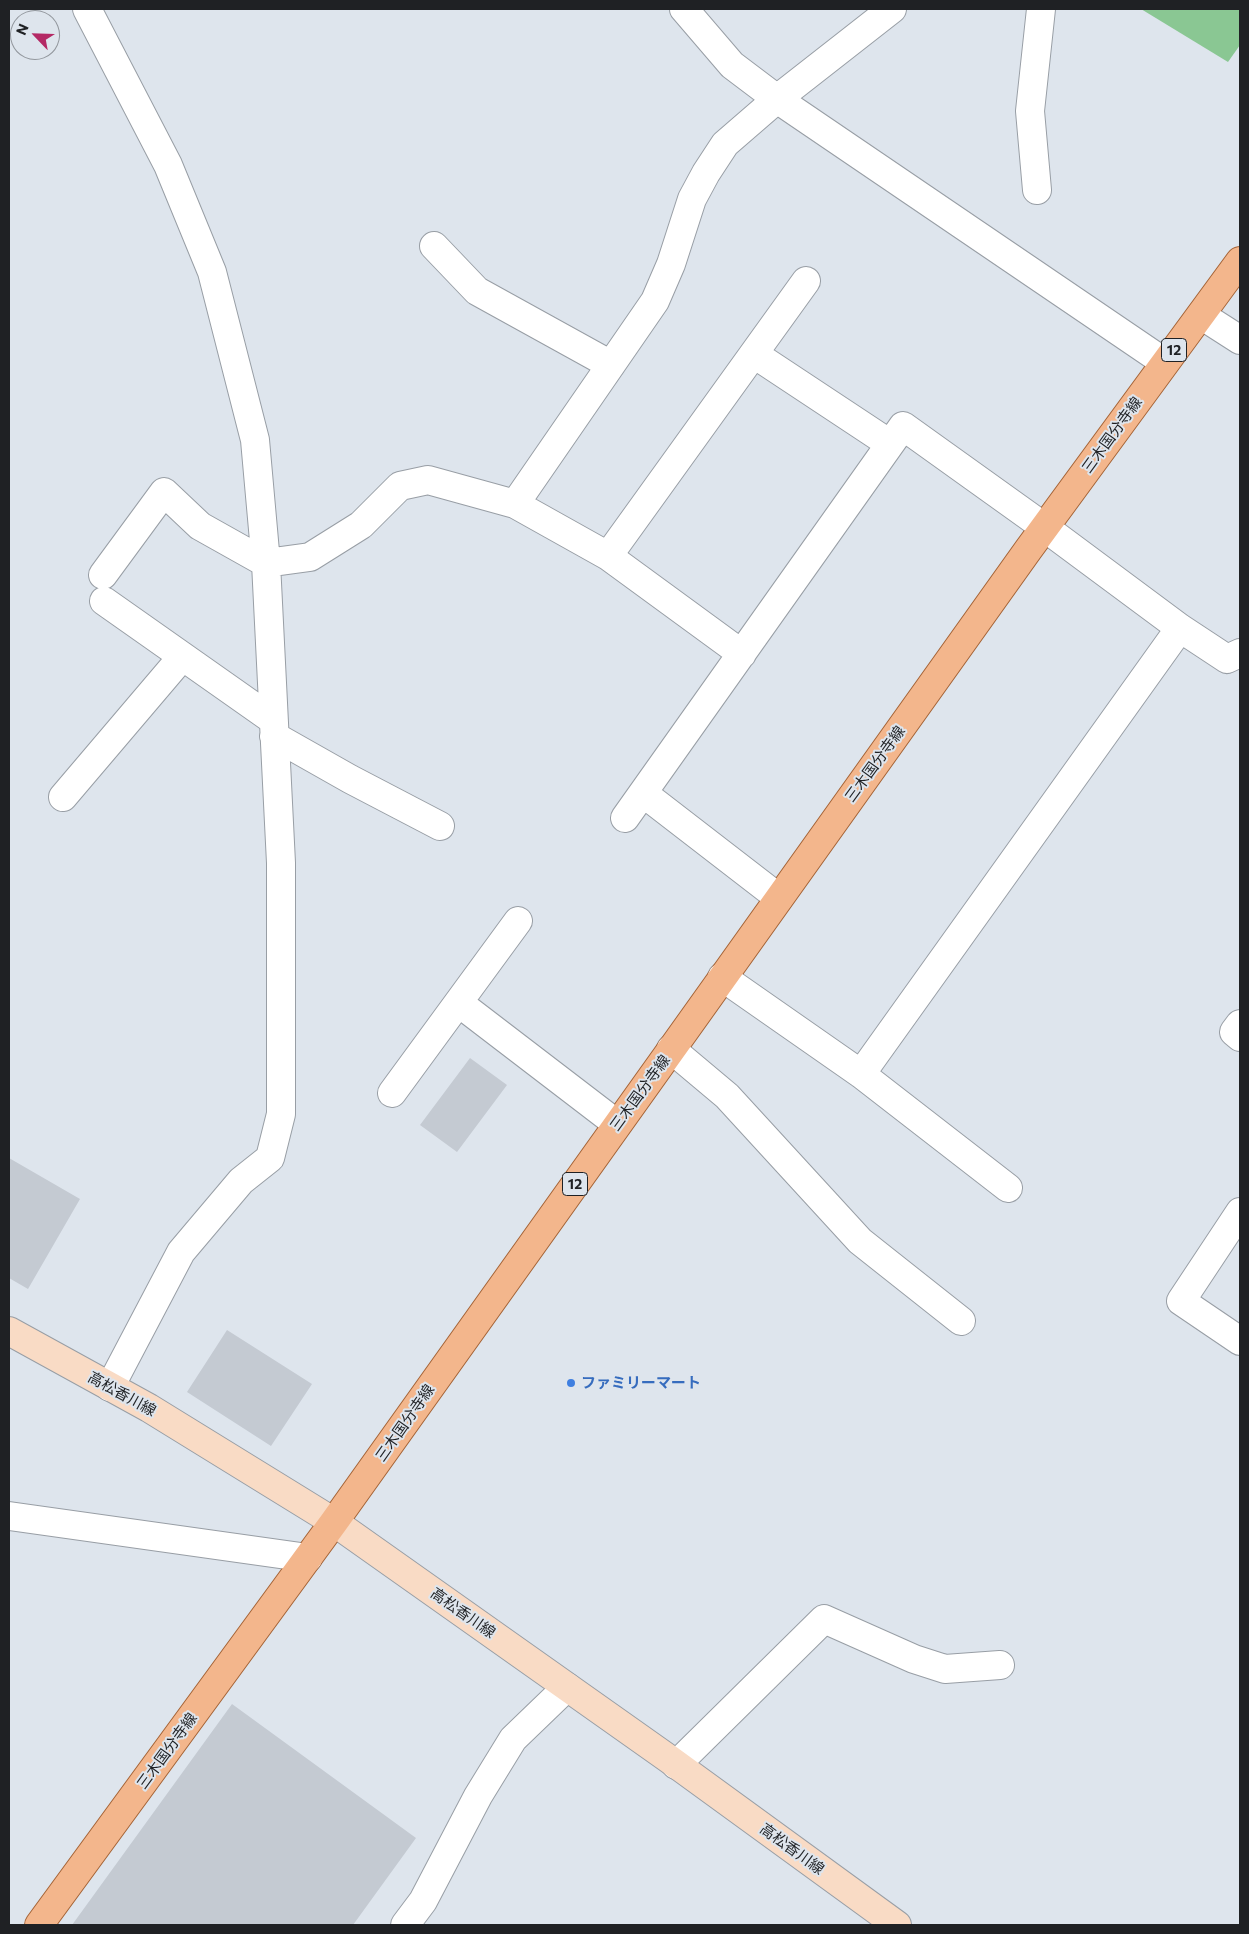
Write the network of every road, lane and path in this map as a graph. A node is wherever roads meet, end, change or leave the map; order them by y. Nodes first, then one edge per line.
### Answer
1 (87, 9) edge
2 (684, 9) edge
3 (892, 9) edge
4 (1041, 9) edge
5 (776, 99) junction
6 (1037, 190) dead end
7 (434, 246) dead end
8 (1240, 261) edge
9 (806, 281) dead end
10 (1202, 315) junction
11 (1240, 340) edge
12 (754, 354) junction
13 (1164, 362) junction
14 (611, 365) junction
15 (890, 444) junction
16 (515, 504) junction
17 (1044, 527) junction
18 (608, 556) junction
19 (266, 563) junction
20 (1180, 628) junction
21 (1240, 653) edge
22 (742, 654) junction
23 (182, 656) junction
24 (273, 728) junction
25 (643, 793) junction
26 (63, 797) dead end
27 (625, 818) dead end
28 (440, 826) dead end
29 (780, 898) junction
30 (518, 921) dead end
31 (722, 977) junction
32 (459, 1002) junction
33 (1240, 1024) edge
34 (1240, 1037) edge
35 (671, 1050) junction
36 (861, 1074) junction
37 (392, 1094) dead end
38 (617, 1124) junction
39 (1008, 1188) dead end
40 (1240, 1212) edge
41 (962, 1321) dead end
42 (9, 1331) edge
43 (1240, 1341) edge
44 (110, 1387) junction
45 (9, 1516) edge
46 (334, 1522) junction
47 (308, 1558) junction
48 (1000, 1666) dead end
49 (567, 1687) junction
50 (676, 1765) junction
51 (39, 1925) edge
52 (405, 1925) edge
53 (897, 1925) edge

1 - 19 street
2 - 5 street
3 - 5 street
4 - 6 street
5 - 13 street
5 - 14 street
7 - 14 street
8 - 10 main road, 三木国分寺線 / 12
9 - 12 street
10 - 11 street
10 - 13 main road, 三木国分寺線 / 12
12 - 15 street
12 - 18 street
13 - 17 main road, 三木国分寺線 / 12
14 - 16 street
15 - 17 street
15 - 22 street
16 - 18 street
16 - 19 street
17 - 20 street
17 - 29 main road, 三木国分寺線 / 12
18 - 22 street
19 - 23 street
19 - 24 street
20 - 21 street
20 - 36 street
22 - 25 street
23 - 24 street
23 - 26 street
24 - 28 street
24 - 44 street
25 - 27 street
25 - 29 street
29 - 31 main road, 三木国分寺線 / 12
30 - 32 street
31 - 35 main road, 三木国分寺線 / 12
31 - 36 street
32 - 37 street
32 - 38 street
33 - 34 street
35 - 38 main road, 三木国分寺線 / 12
35 - 41 street
36 - 39 street
38 - 46 main road, 三木国分寺線 / 12
40 - 43 street
42 - 44 main road, 高松香川線
44 - 46 main road, 高松香川線
45 - 47 street
46 - 47 main road, 三木国分寺線 / 12
46 - 49 main road, 高松香川線
47 - 51 main road, 三木国分寺線 / 12
48 - 50 street
49 - 50 main road, 高松香川線
49 - 52 street
50 - 53 main road, 高松香川線

